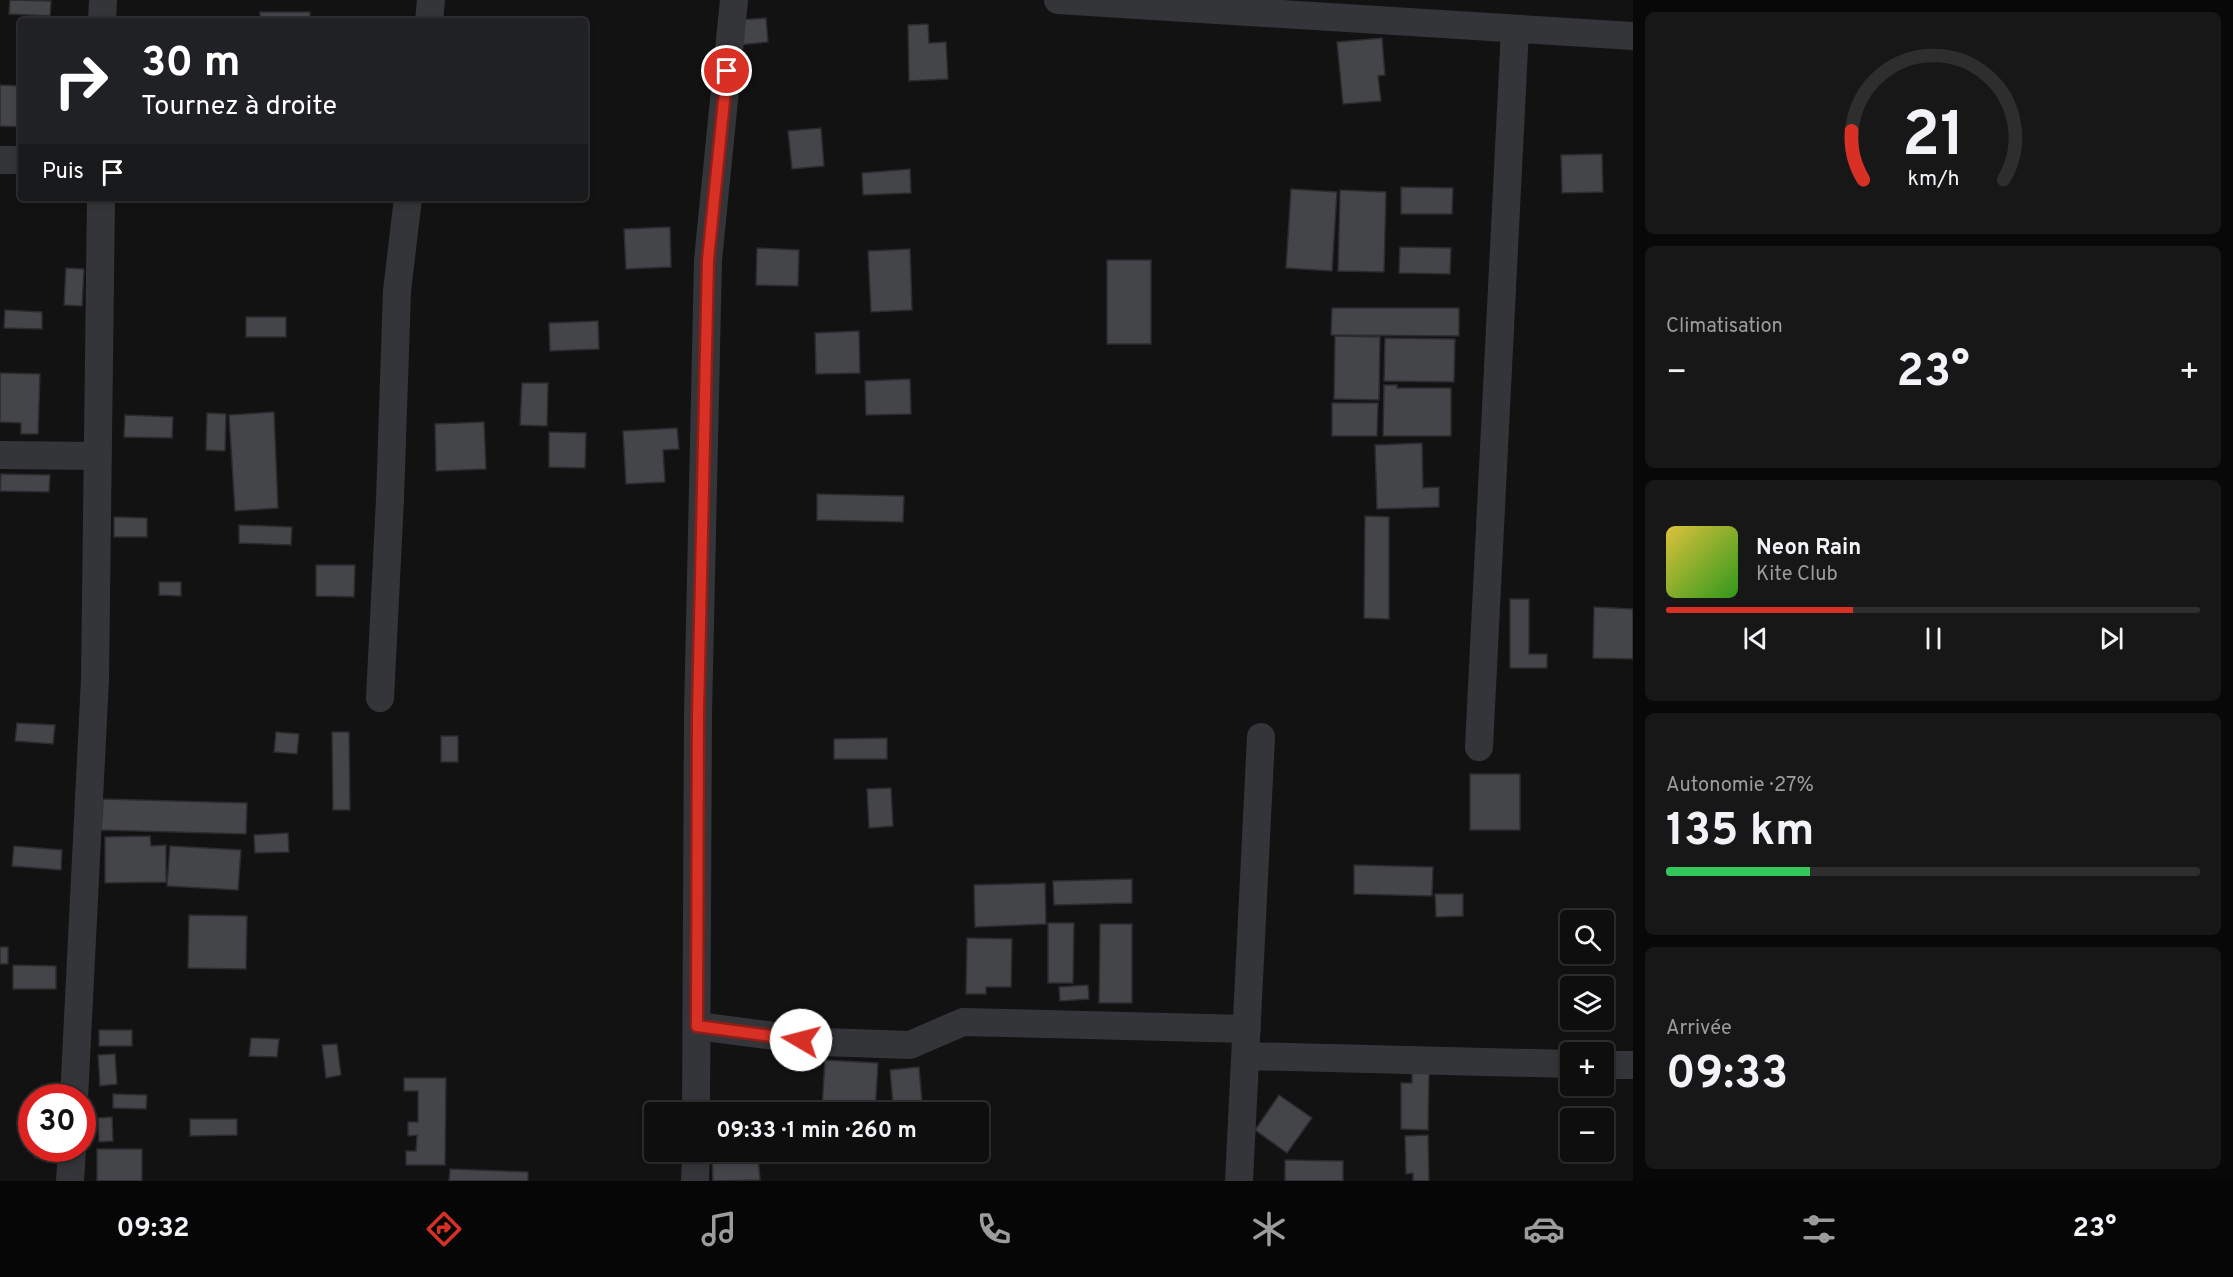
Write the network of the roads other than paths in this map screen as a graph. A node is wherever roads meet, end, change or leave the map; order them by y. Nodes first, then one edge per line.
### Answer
1 (103, 0) edge
2 (432, 0) edge
3 (734, 0) edge
4 (1058, 0) edge
5 (102, 18) edge
6 (429, 18) edge
7 (1515, 29) junction
8 (1633, 36) edge
9 (0, 160) edge
10 (18, 160) edge
11 (101, 201) edge
12 (408, 201) edge
13 (0, 455) edge
14 (98, 456) junction
15 (381, 698) dead end
16 (1261, 737) dead end
17 (1479, 747) dead end
18 (697, 1026) junction
19 (1246, 1042) junction
20 (1560, 1063) edge
21 (1614, 1065) edge
22 (1633, 1065) edge
23 (75, 1084) edge
24 (696, 1102) edge
25 (71, 1162) edge
26 (696, 1162) edge
27 (70, 1181) edge
28 (695, 1181) edge
29 (1239, 1181) edge

1 - 5 street
2 - 6 street
3 - 18 street
4 - 7 street
7 - 8 street
7 - 17 street
9 - 10 street
11 - 14 street
12 - 15 street
13 - 14 street
14 - 23 street
16 - 19 street
18 - 19 street
18 - 24 street
19 - 20 street
19 - 29 street
21 - 22 street
25 - 27 street
26 - 28 street

